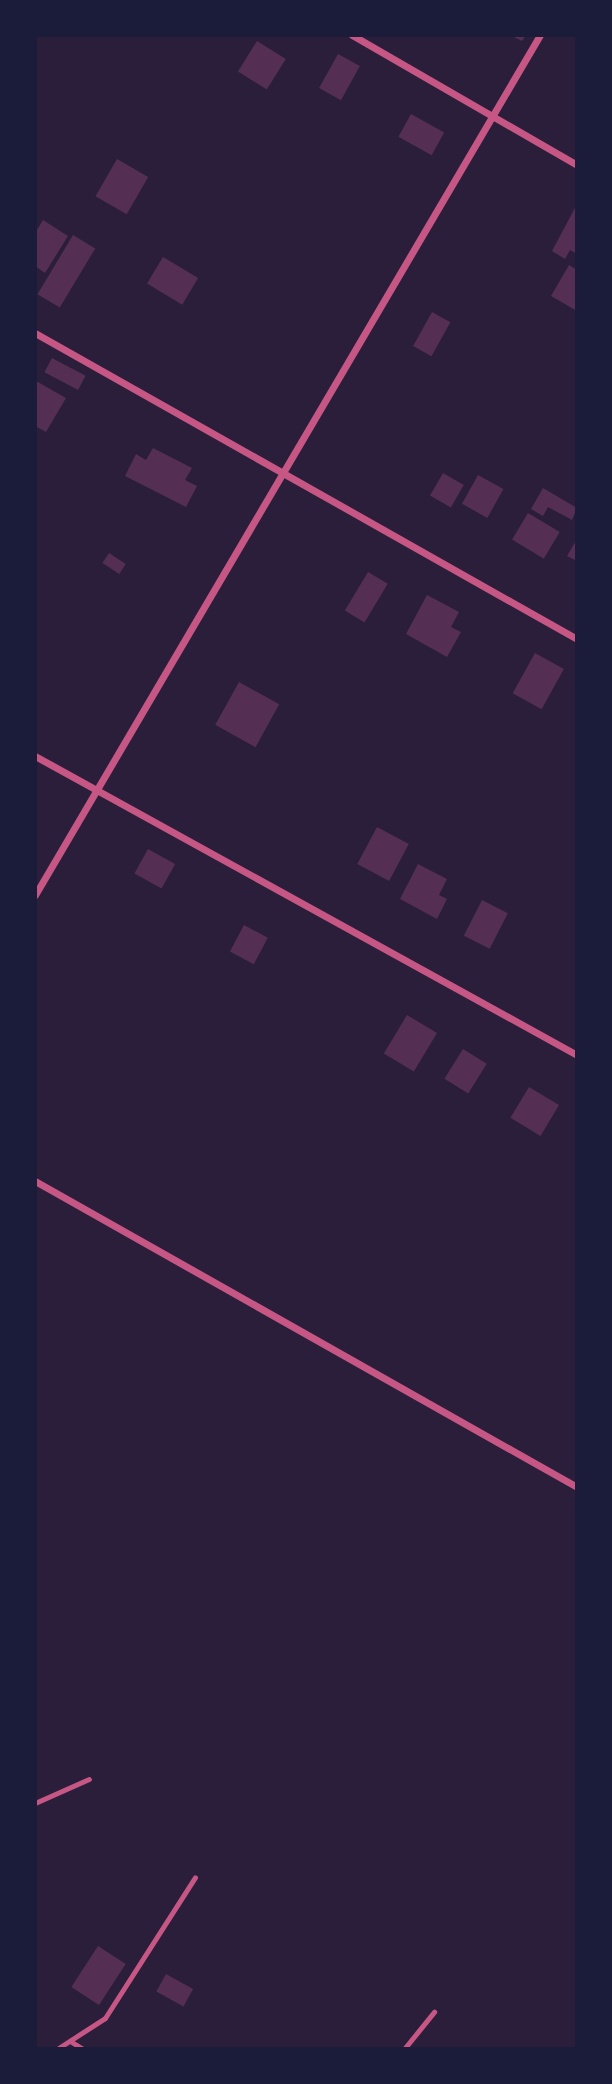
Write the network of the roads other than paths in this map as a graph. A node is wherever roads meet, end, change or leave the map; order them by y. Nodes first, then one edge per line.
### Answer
1 (352, 35) edge
2 (540, 35) edge
3 (490, 115) junction
4 (577, 165) edge
5 (35, 333) edge
6 (283, 471) junction
7 (577, 639) edge
8 (35, 756) edge
9 (100, 789) junction
10 (35, 895) edge
11 (577, 1055) edge
12 (35, 1181) edge
13 (577, 1487) edge
14 (89, 1779) dead end
15 (35, 1804) edge
16 (195, 1877) dead end
17 (434, 2012) dead end
18 (70, 2041) junction
19 (57, 2049) edge
20 (83, 2049) edge
21 (404, 2049) edge

1 - 3 street
2 - 3 street
3 - 4 street
3 - 6 street
5 - 6 street
6 - 7 street
6 - 9 street
8 - 9 street
9 - 10 street
9 - 11 street
12 - 13 street
14 - 15 lane
16 - 18 lane
17 - 21 lane
18 - 19 lane
18 - 20 lane

